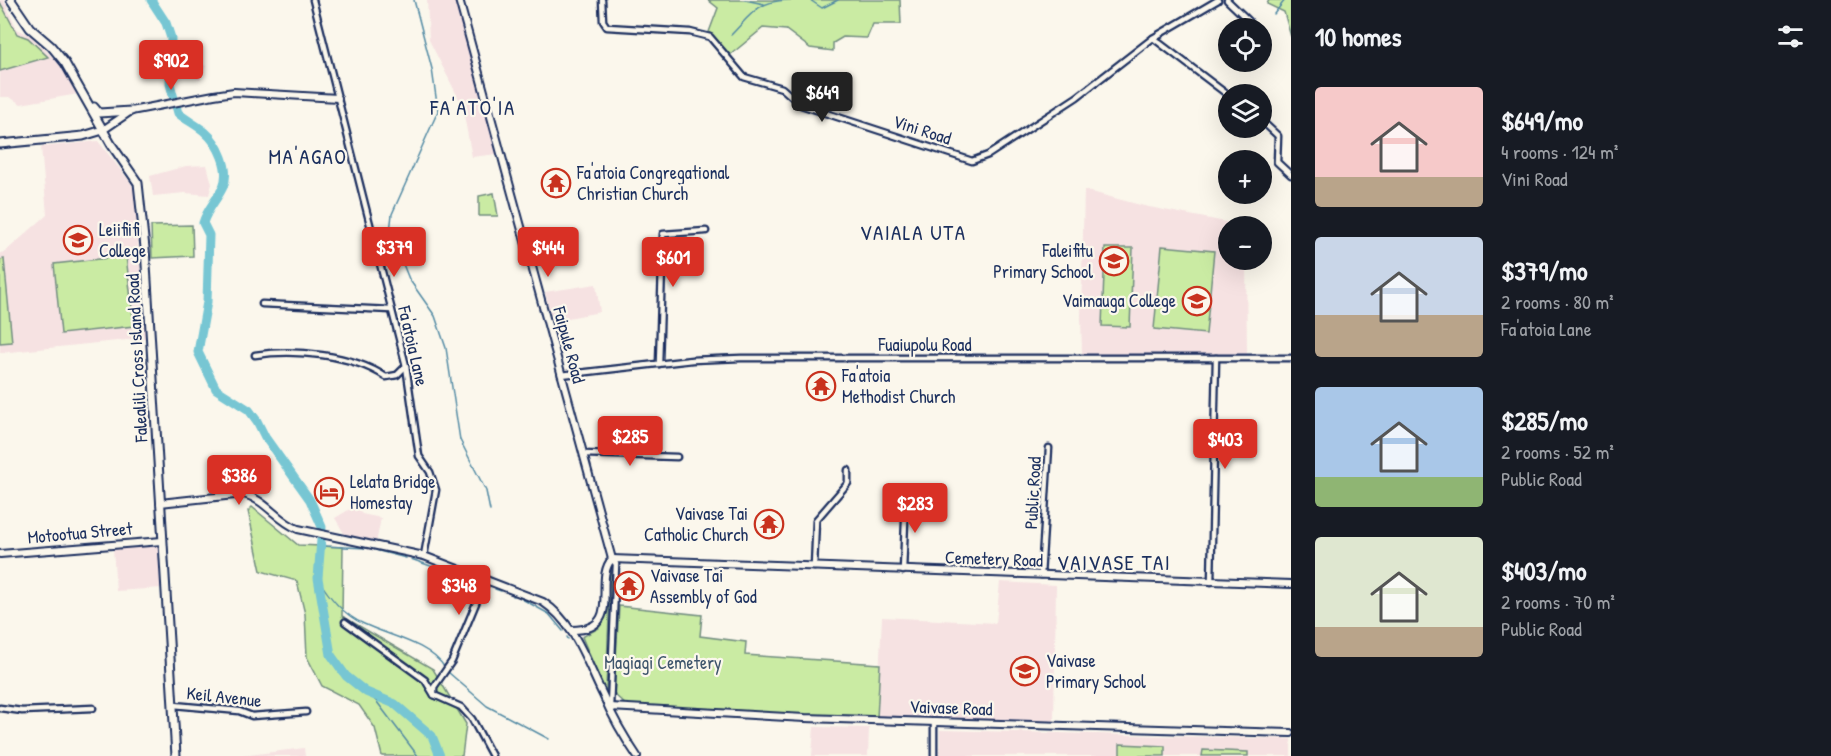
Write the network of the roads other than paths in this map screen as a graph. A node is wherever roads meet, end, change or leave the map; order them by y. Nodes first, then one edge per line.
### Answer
1 (11, 0) edge
2 (313, 0) edge
3 (459, 0) edge
4 (602, 0) edge
5 (1218, 0) edge
6 (1227, 0) edge
7 (1246, 18) edge
8 (1153, 38) junction
9 (1218, 87) edge
10 (86, 98) junction
11 (338, 98) junction
12 (131, 111) junction
13 (103, 130) junction
14 (1272, 130) edge
15 (0, 144) edge
16 (1291, 175) edge
17 (706, 231) dead end
18 (262, 303) dead end
19 (392, 310) junction
20 (255, 355) dead end
21 (1216, 358) junction
22 (1291, 358) edge
23 (659, 364) junction
24 (406, 366) junction
25 (561, 375) junction
26 (1049, 448) dead end
27 (584, 454) junction
28 (677, 457) dead end
29 (848, 470) dead end
30 (906, 496) dead end
31 (160, 503) junction
32 (162, 541) junction
33 (0, 554) edge
34 (424, 556) junction
35 (612, 559) junction
36 (814, 567) junction
37 (903, 571) junction
38 (1041, 575) junction
39 (486, 579) junction
40 (1211, 582) junction
41 (1291, 584) edge
42 (345, 622) dead end
43 (572, 630) junction
44 (434, 694) junction
45 (174, 705) junction
46 (610, 707) junction
47 (0, 708) edge
48 (93, 708) dead end
49 (306, 712) dead end
50 (934, 722) junction
51 (1291, 733) edge
52 (176, 756) edge
53 (492, 756) edge
54 (637, 756) edge
55 (934, 756) edge

1 - 10 main road, Falealili Cross Island Road
2 - 11 street, Fa'atoia Lane
3 - 25 main road, Faipule Road
4 - 8 street, Vini Road
5 - 8 street
6 - 7 street
8 - 9 street
10 - 12 main road
10 - 13 main road, Falealili Cross Island Road
11 - 12 main road
11 - 19 street, Fa'atoia Lane
12 - 13 main road
13 - 15 main road
13 - 31 main road, Falealili Cross Island Road
14 - 16 street
17 - 23 street
18 - 19 street
19 - 24 street, Fa'atoia Lane
20 - 24 street
21 - 22 street, Fuaiupolu Road
21 - 23 street, Fuaiupolu Road
21 - 40 street
23 - 25 street, Fuaiupolu Road
24 - 34 street, Fa'atoia Lane
25 - 27 main road, Faipule Road
26 - 38 street, Public Road
27 - 28 street
27 - 35 main road, Faipule Road
29 - 36 street
30 - 37 street
31 - 32 main road, Falealili Cross Island Road
31 - 34 main road
32 - 33 main road, Motootua Street
32 - 45 main road, Falealili Cross Island Road
34 - 39 main road
35 - 36 main road, Cemetery Road
35 - 43 main road
35 - 46 street
36 - 37 main road, Cemetery Road
37 - 38 main road, Cemetery Road
38 - 40 main road, Cemetery Road
39 - 43 main road
39 - 44 street
40 - 41 main road, Cemetery Road
42 - 44 street
43 - 46 main road
44 - 53 street
45 - 49 street, Keil Avenue
45 - 52 main road, Falealili Cross Island Road
46 - 50 main road, Vaivase Road
46 - 54 main road
47 - 48 street
50 - 51 main road, Vaivase Road
50 - 55 street

